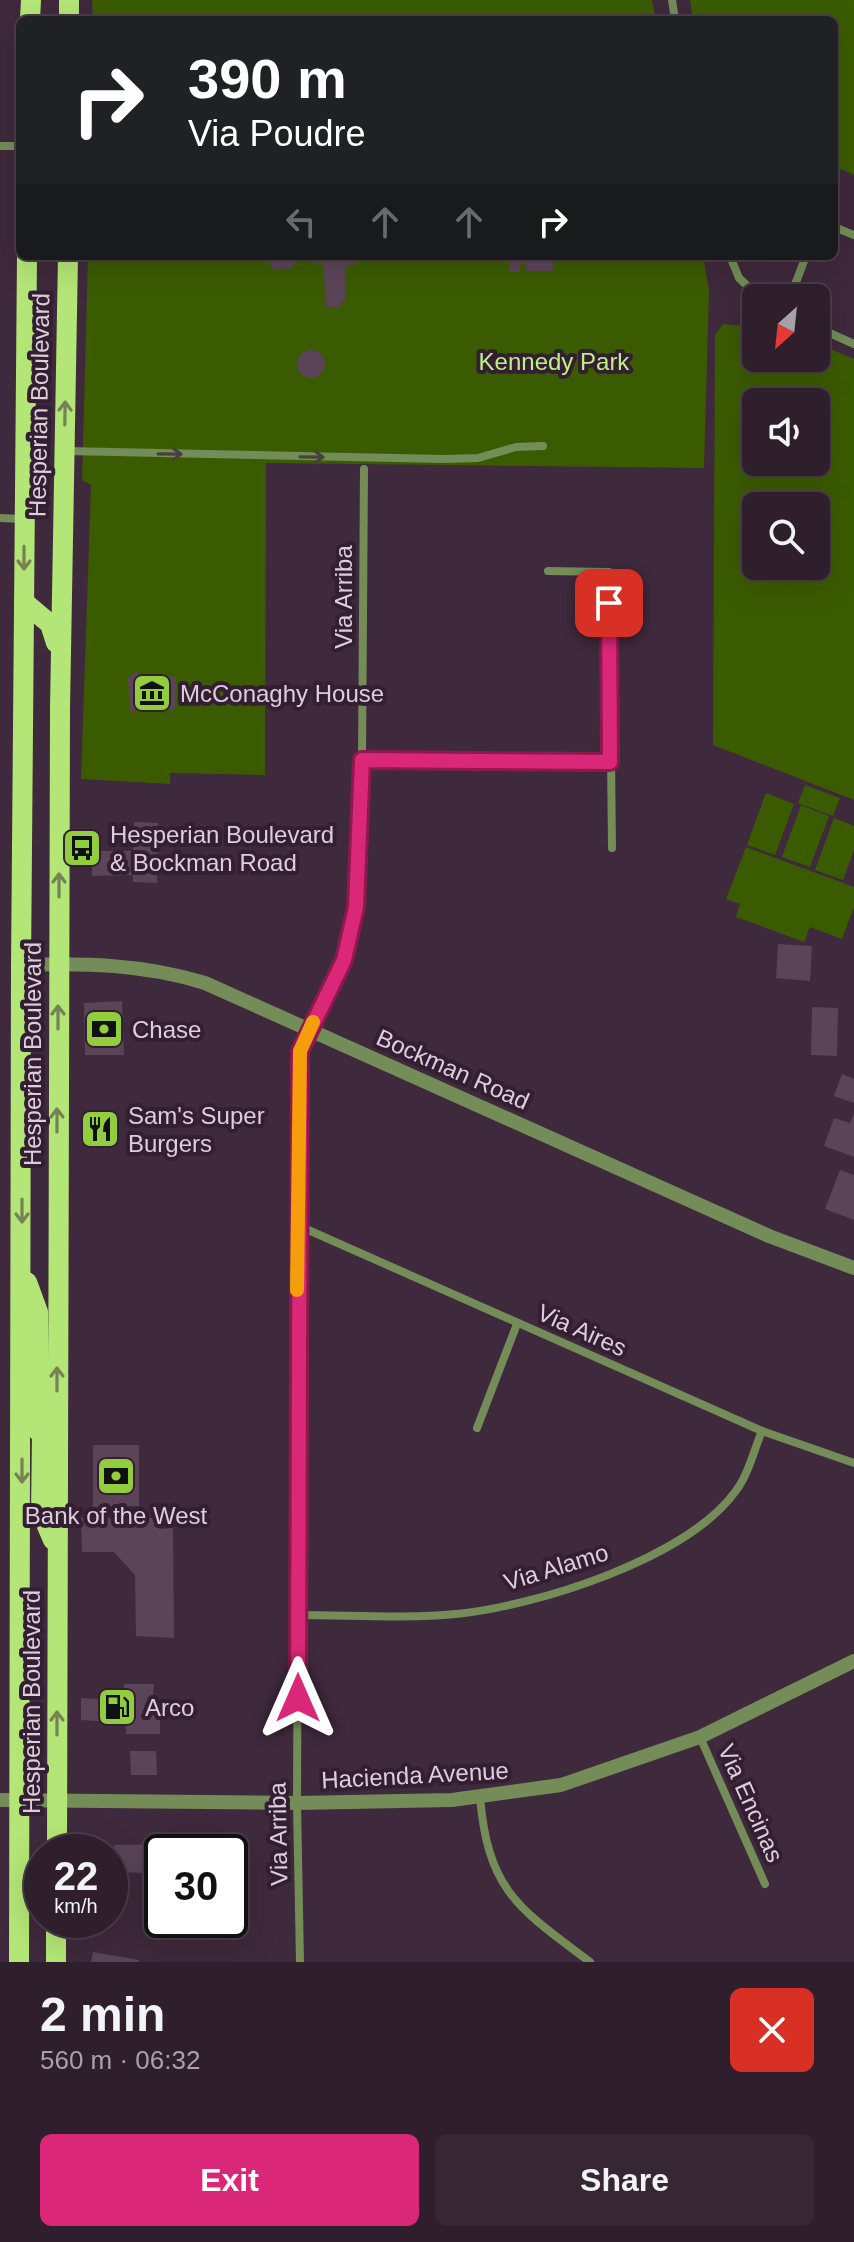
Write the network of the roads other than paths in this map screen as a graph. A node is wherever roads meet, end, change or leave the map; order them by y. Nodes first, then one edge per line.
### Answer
1 (27, 260) edge
2 (68, 260) edge
3 (732, 260) edge
4 (804, 260) edge
5 (745, 284) edge
6 (795, 284) edge
7 (830, 333) edge
8 (854, 344) edge
9 (543, 446) dead end
10 (64, 451) junction
11 (364, 469) dead end
12 (0, 518) edge
13 (25, 519) junction
14 (548, 571) dead end
15 (24, 602) junction
16 (60, 659) junction
17 (362, 760) junction
18 (610, 762) junction
19 (612, 848) dead end
20 (58, 963) junction
21 (21, 965) junction
22 (310, 1029) junction
23 (297, 1225) junction
24 (854, 1268) edge
25 (23, 1271) junction
26 (517, 1324) junction
27 (22, 1415) junction
28 (57, 1424) junction
29 (477, 1428) dead end
30 (762, 1431) junction
31 (854, 1463) edge
32 (57, 1551) junction
33 (298, 1615) junction
34 (854, 1661) edge
35 (700, 1737) junction
36 (480, 1797) junction
37 (10, 1801) edge
38 (57, 1801) junction
39 (297, 1803) junction
40 (57, 1834) edge
41 (765, 1884) dead end
42 (56, 1938) edge
43 (19, 1962) edge
44 (56, 1962) edge
45 (300, 1962) edge
46 (590, 1962) edge

1 - 13 main road, Hesperian Boulevard
10 -> 2 main road, Hesperian Boulevard
3 - 5 street
4 - 6 street
7 - 8 street
10 -> 9 street
10 - 16 main road, Hesperian Boulevard
11 - 17 street, Via Arriba
12 - 13 street
13 -> 15 main road, Hesperian Boulevard
14 - 18 street
15 - 16 main road
15 - 21 main road, Hesperian Boulevard
20 -> 16 main road, Hesperian Boulevard
17 - 18 street
17 - 22 street, Via Arriba
18 - 19 street
20 - 21 street, Bockman Road
20 - 22 street, Bockman Road
28 -> 20 main road, Hesperian Boulevard
21 -> 25 main road, Hesperian Boulevard
22 - 23 street, Via Arriba
22 - 24 street, Bockman Road
23 - 26 street, Via Aires
23 - 33 street, Via Arriba
25 - 27 main road, Hesperian Boulevard
25 - 28 main road
26 - 29 street
26 - 30 street, Via Aires
27 - 32 main road
27 -> 37 main road, Hesperian Boulevard
28 - 32 main road, Hesperian Boulevard
30 - 31 street, Via Aires
30 - 33 street, Via Alamo
38 -> 32 main road, Hesperian Boulevard
33 - 39 street, Via Arriba
34 - 35 street, Hacienda Avenue
35 - 36 street, Hacienda Avenue
35 - 41 street, Via Encinas
36 - 39 street, Hacienda Avenue
36 - 46 street
37 - 38 street, Hacienda Avenue
37 - 43 main road, Hesperian Boulevard
38 - 39 street, Hacienda Avenue
38 - 40 main road, Hesperian Boulevard
39 - 45 street, Via Arriba
42 - 44 main road

